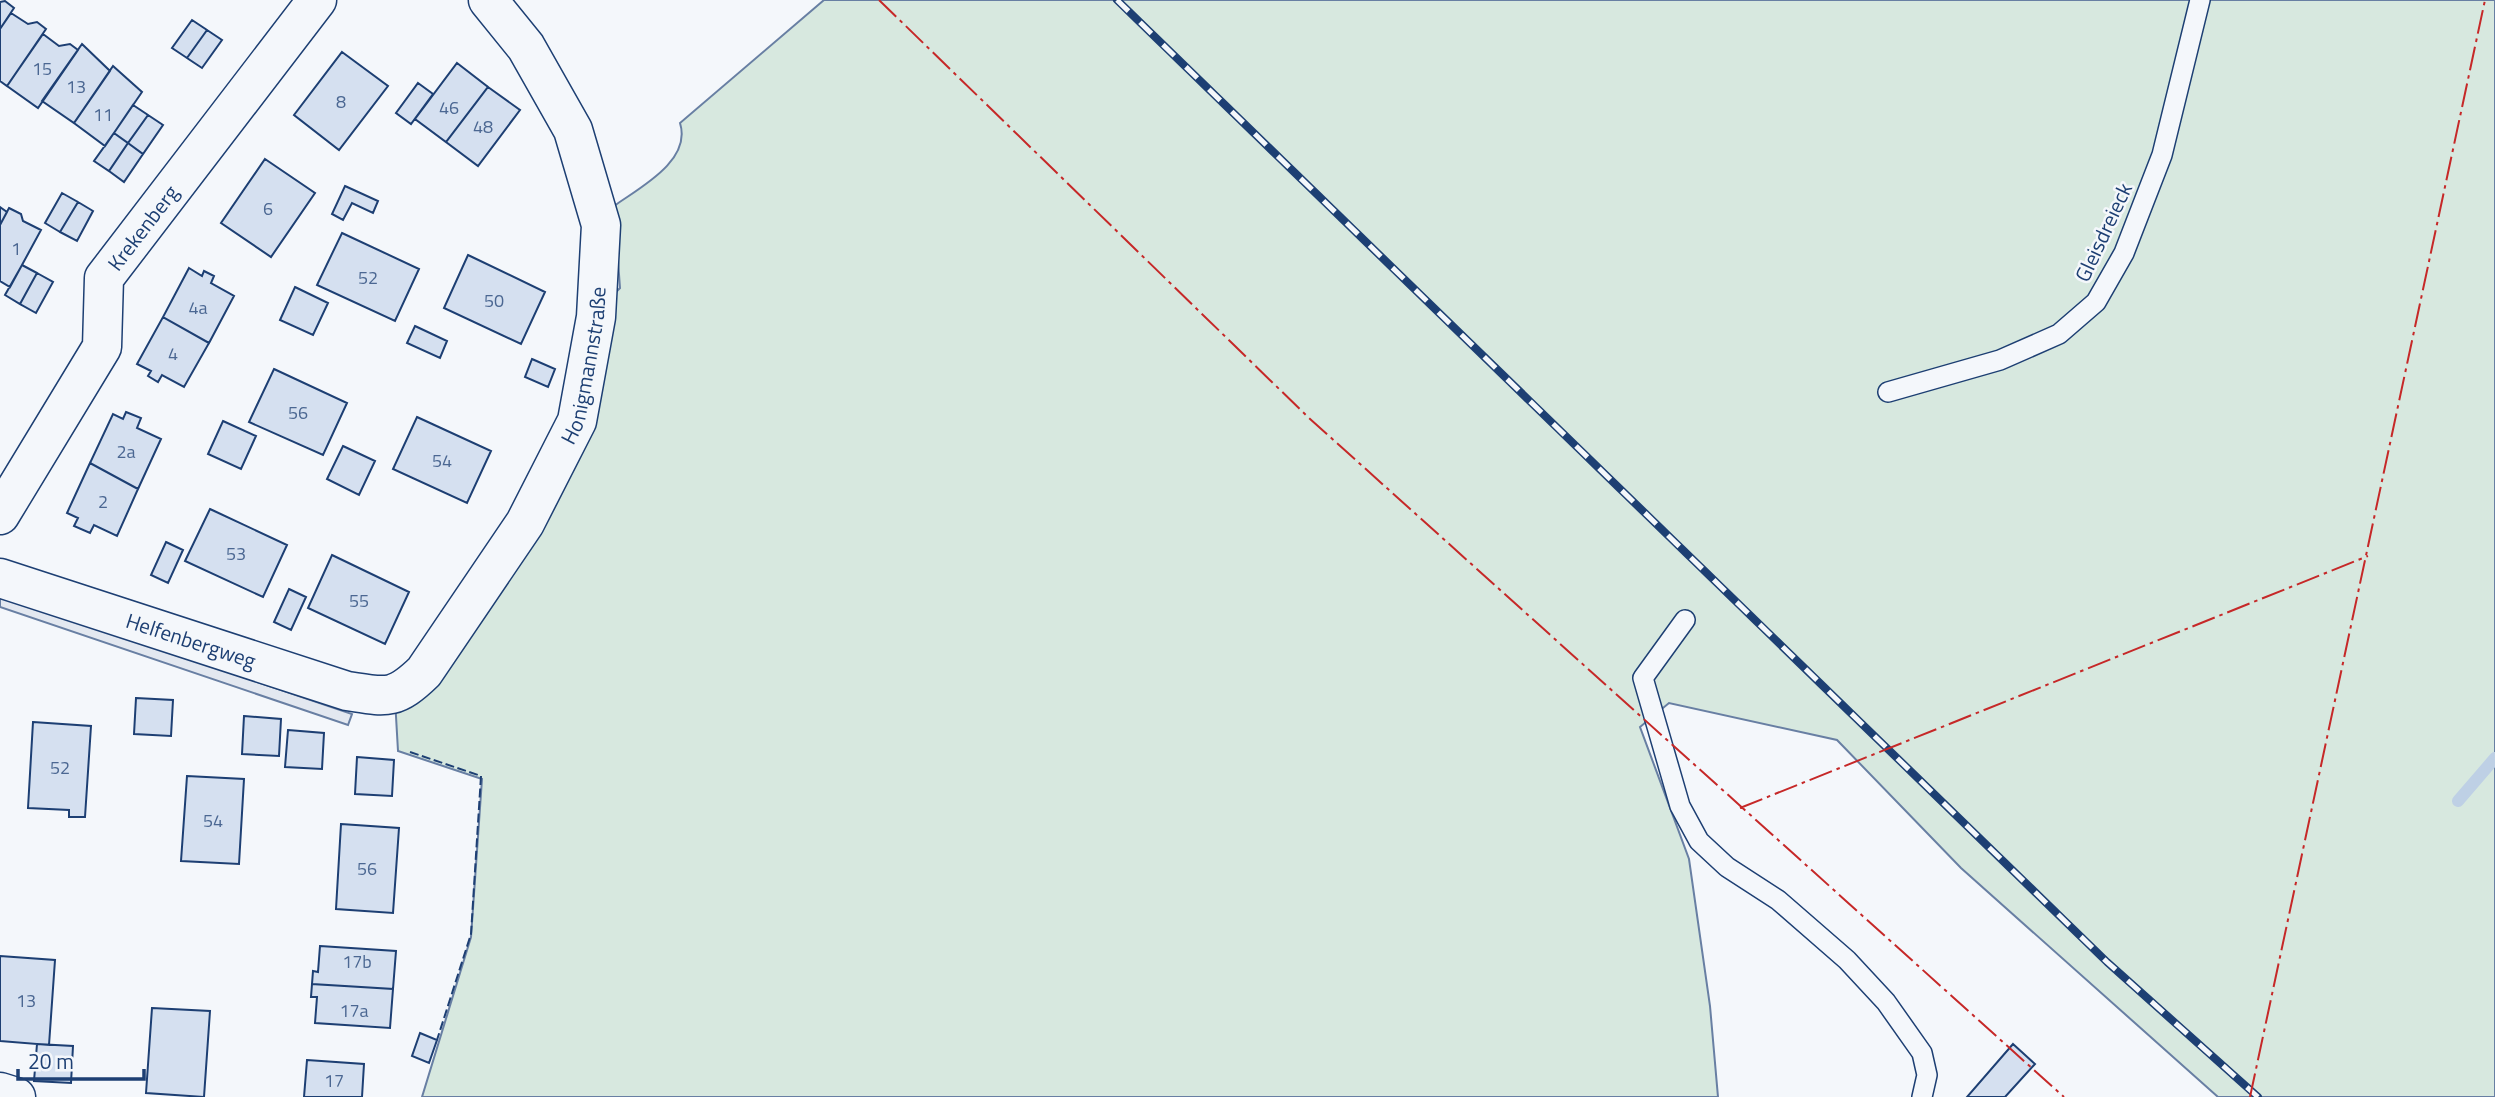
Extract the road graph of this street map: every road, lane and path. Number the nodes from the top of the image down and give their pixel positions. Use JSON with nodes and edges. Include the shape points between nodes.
{"nodes":[{"id":1,"x":317,"y":0,"type":"edge"},
{"id":2,"x":488,"y":0,"type":"edge"},
{"id":3,"x":2200,"y":0,"type":"edge"},
{"id":4,"x":1888,"y":392,"type":"dead end"},
{"id":5,"x":0,"y":515,"type":"edge"},
{"id":6,"x":0,"y":578,"type":"edge"},
{"id":7,"x":1685,"y":620,"type":"dead end"},
{"id":8,"x":386,"y":697,"type":"joint"},
{"id":9,"x":0,"y":1092,"type":"edge"},
{"id":10,"x":16,"y":1097,"type":"edge"},
{"id":11,"x":1922,"y":1097,"type":"edge"}],
"edges":[{"from":1,"to":5,"type":"street","name":"Krekenberg","via":[[104,278],[102,347]]},
{"from":2,"to":8,"type":"street","name":"Honigmannstraße","via":[[526,47],[573,130],[601,225],[596,317],[577,421],[525,523],[424,672],[407,688]]},
{"from":3,"to":4,"type":"lane","name":"Gleisdreieck","via":[[2162,155],[2124,253],[2096,302],[2059,334],[2000,360]]},
{"from":6,"to":8,"type":"street","name":"Helfenbergweg","via":[[347,691]]},
{"from":7,"to":11,"type":"lane","via":[[1643,678],[1680,806],[1699,841],[1727,867],[1778,900],[1847,960],[1886,1002],[1922,1053],[1927,1075]]},
{"from":9,"to":10,"type":"street"}]}
